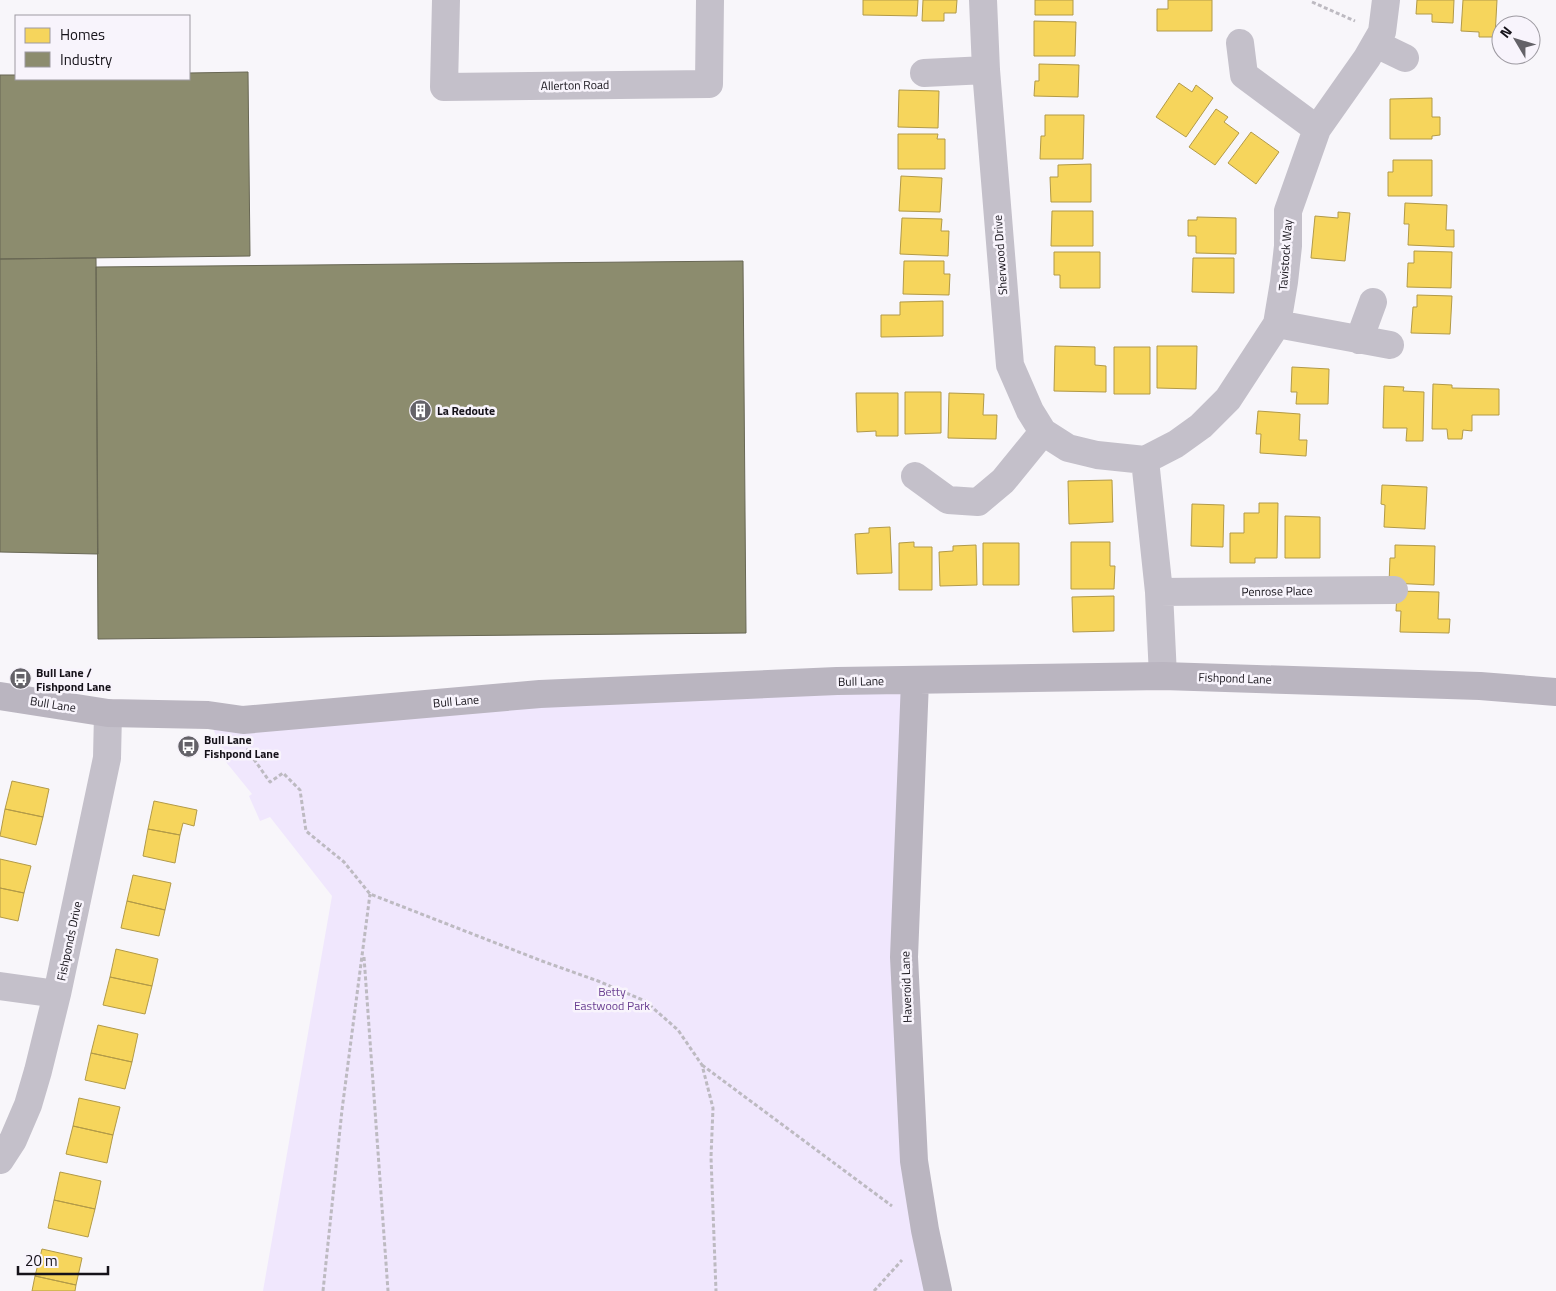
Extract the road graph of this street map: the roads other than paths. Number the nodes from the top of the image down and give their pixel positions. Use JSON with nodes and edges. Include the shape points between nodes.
{"nodes":[{"id":1,"x":446,"y":0,"type":"edge"},
{"id":2,"x":710,"y":0,"type":"edge"},
{"id":3,"x":983,"y":0,"type":"edge"},
{"id":4,"x":1386,"y":0,"type":"edge"},
{"id":5,"x":1379,"y":38,"type":"junction"},
{"id":6,"x":1240,"y":43,"type":"dead end"},
{"id":7,"x":1405,"y":58,"type":"dead end"},
{"id":8,"x":986,"y":70,"type":"junction"},
{"id":9,"x":924,"y":73,"type":"dead end"},
{"id":10,"x":1317,"y":130,"type":"junction"},
{"id":11,"x":1373,"y":302,"type":"dead end"},
{"id":12,"x":1277,"y":324,"type":"junction"},
{"id":13,"x":1359,"y":340,"type":"junction"},
{"id":14,"x":1390,"y":345,"type":"dead end"},
{"id":15,"x":1043,"y":432,"type":"junction"},
{"id":16,"x":1145,"y":460,"type":"junction"},
{"id":17,"x":915,"y":476,"type":"dead end"},
{"id":18,"x":1394,"y":590,"type":"dead end"},
{"id":19,"x":1159,"y":592,"type":"junction"},
{"id":20,"x":1164,"y":676,"type":"junction"},
{"id":21,"x":915,"y":681,"type":"junction"},
{"id":22,"x":1556,"y":692,"type":"edge"},
{"id":23,"x":0,"y":696,"type":"edge"},
{"id":24,"x":108,"y":713,"type":"junction"},
{"id":25,"x":0,"y":986,"type":"edge"},
{"id":26,"x":57,"y":994,"type":"junction"},
{"id":27,"x":0,"y":1160,"type":"edge"},
{"id":28,"x":938,"y":1291,"type":"edge"}],
"edges":[{"from":1,"to":2,"type":"street","name":"Allerton Road","via":[[444,87],[709,84]]},
{"from":3,"to":8,"type":"street","name":"Sherwood Drive"},
{"from":4,"to":5,"type":"street","name":"Tavistock Way"},
{"from":5,"to":7,"type":"street"},
{"from":5,"to":10,"type":"street","name":"Tavistock Way"},
{"from":6,"to":10,"type":"street","via":[[1244,76]]},
{"from":8,"to":9,"type":"street"},
{"from":8,"to":15,"type":"street","name":"Sherwood Drive","via":[[1010,365]]},
{"from":10,"to":12,"type":"street","name":"Tavistock Way","via":[[1288,212],[1287,255]]},
{"from":11,"to":13,"type":"street"},
{"from":12,"to":13,"type":"street"},
{"from":12,"to":16,"type":"street","name":"Tavistock Way","via":[[1228,399],[1201,426]]},
{"from":13,"to":14,"type":"street"},
{"from":15,"to":16,"type":"street","name":"Sherwood Drive","via":[[1068,448]]},
{"from":15,"to":17,"type":"street","via":[[1002,480],[978,502],[948,500]]},
{"from":16,"to":19,"type":"street"},
{"from":18,"to":19,"type":"street","name":"Penrose Place"},
{"from":19,"to":20,"type":"street"},
{"from":20,"to":21,"type":"street","name":"Fishpond Lane"},
{"from":20,"to":22,"type":"street","name":"Fishpond Lane","via":[[1480,686]]},
{"from":21,"to":24,"type":"street","name":"Bull Lane","via":[[837,681],[540,694],[244,720],[208,715]]},
{"from":21,"to":28,"type":"street","name":"Haveroid Lane","via":[[904,957],[914,1161]]},
{"from":23,"to":24,"type":"street","name":"Bull Lane"},
{"from":24,"to":26,"type":"street","name":"Fishponds Drive","via":[[108,758]]},
{"from":25,"to":26,"type":"street"},
{"from":26,"to":27,"type":"street","name":"Fishponds Drive","via":[[28,1105],[13,1140]]}]}
